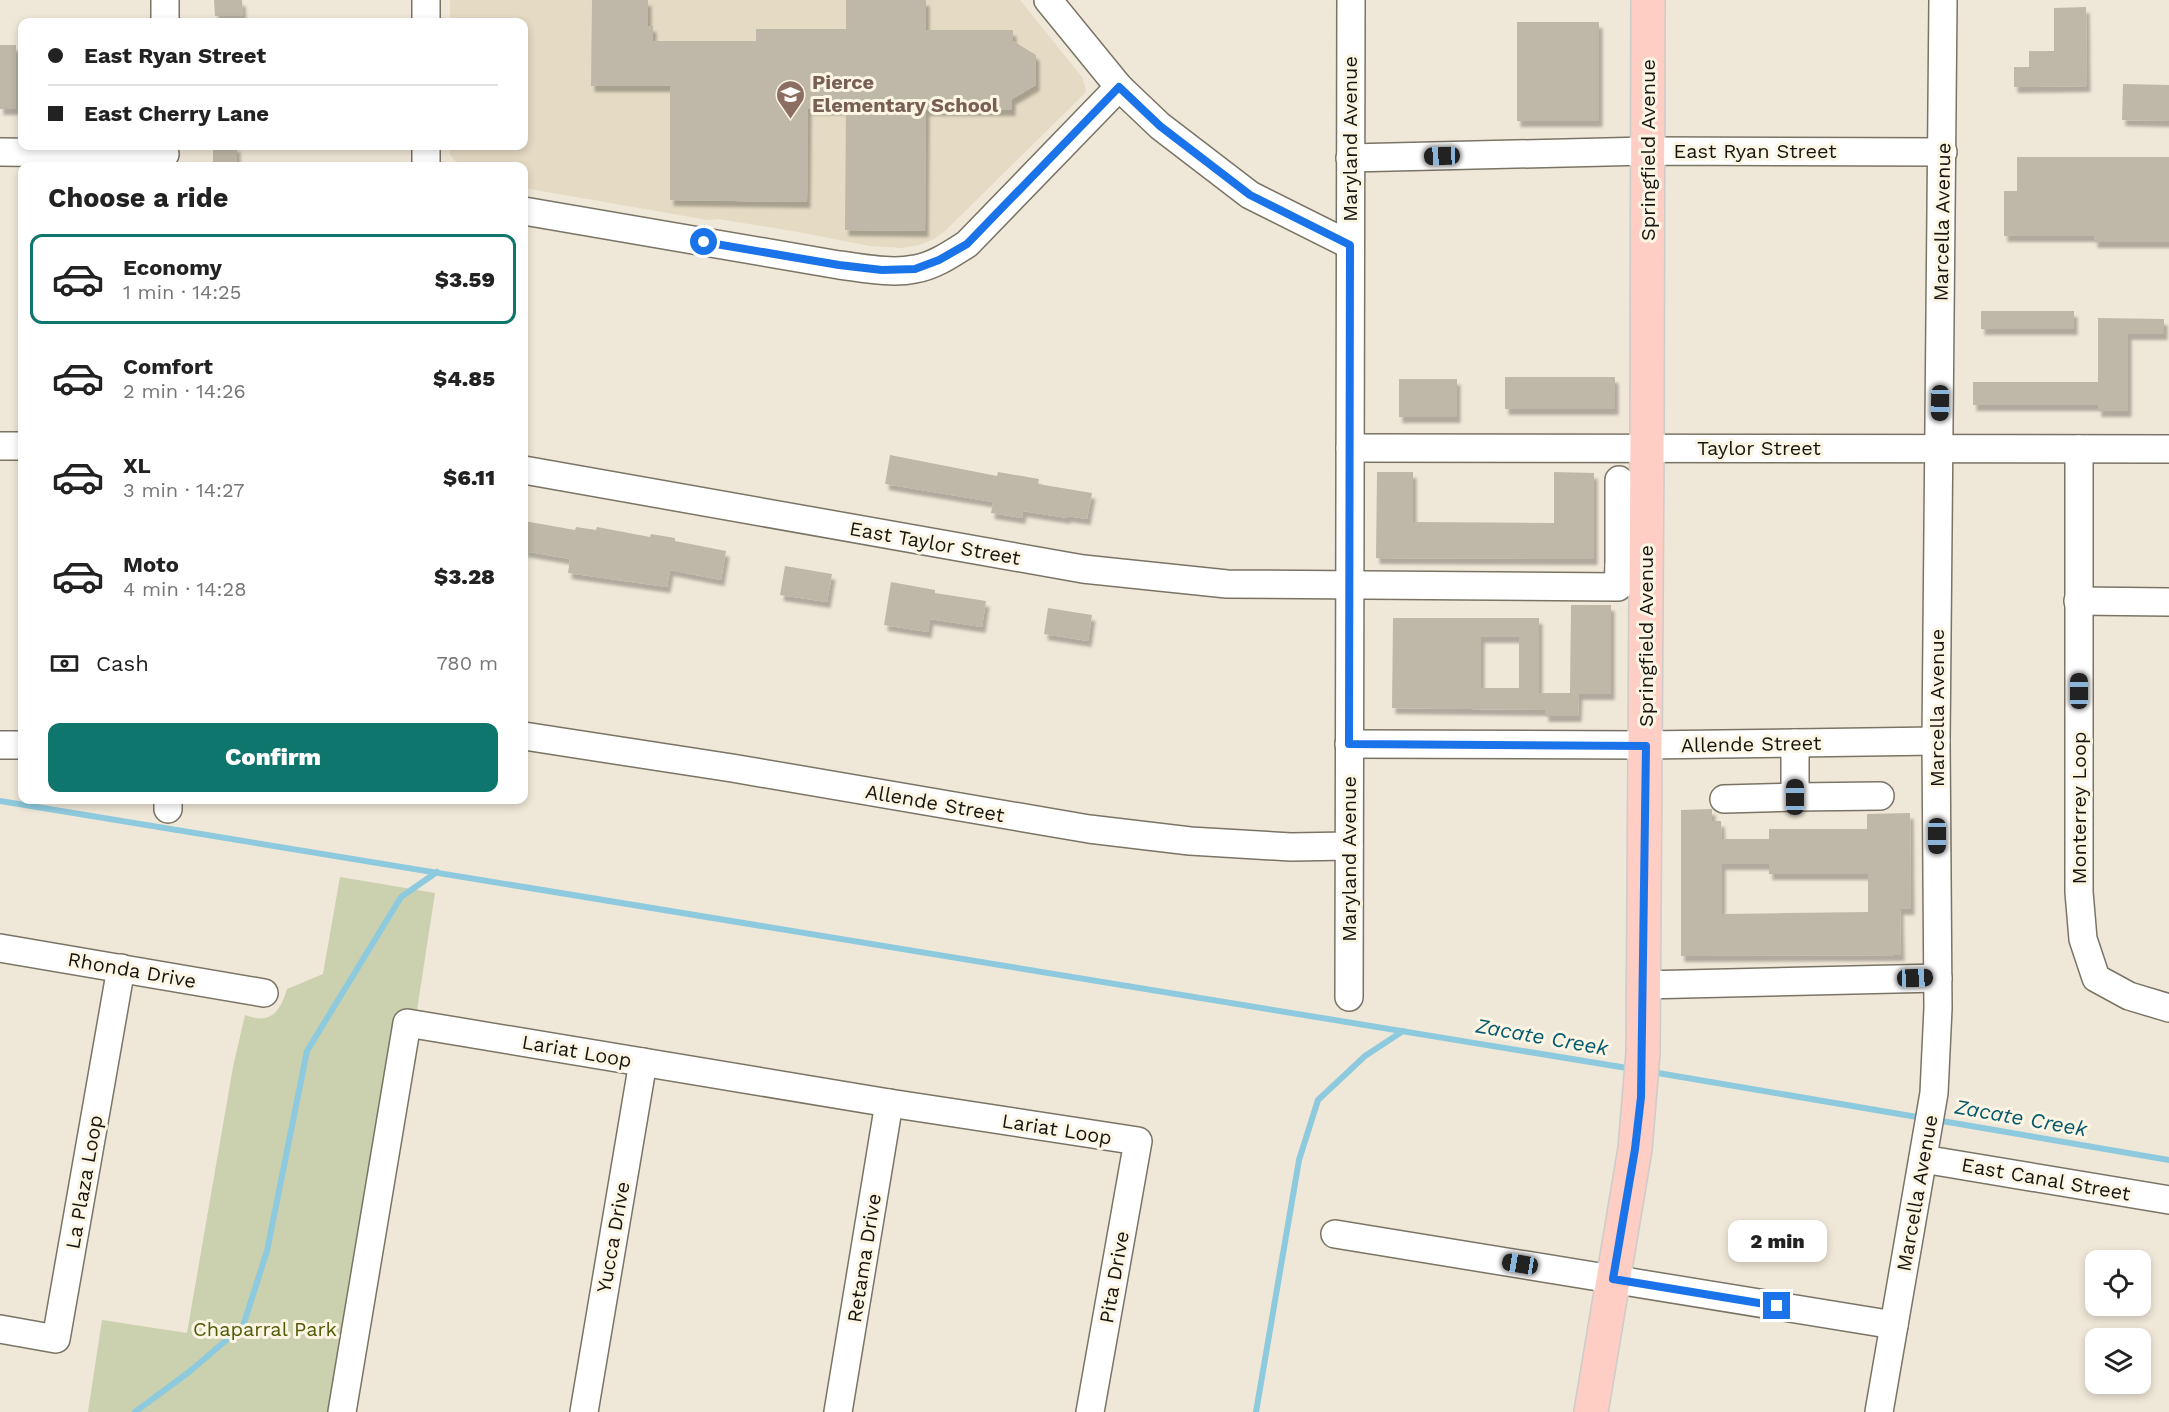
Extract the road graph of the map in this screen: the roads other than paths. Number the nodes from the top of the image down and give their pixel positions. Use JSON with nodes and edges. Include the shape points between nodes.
{"nodes":[{"id":1,"x":165,"y":0,"type":"edge"},
{"id":2,"x":426,"y":0,"type":"edge"},
{"id":3,"x":1048,"y":0,"type":"edge"},
{"id":4,"x":1351,"y":0,"type":"edge"},
{"id":5,"x":1648,"y":0,"type":"edge"},
{"id":6,"x":1943,"y":0,"type":"edge"},
{"id":7,"x":165,"y":18,"type":"edge"},
{"id":8,"x":426,"y":18,"type":"edge"},
{"id":9,"x":1119,"y":87,"type":"junction"},
{"id":10,"x":1647,"y":151,"type":"junction"},
{"id":11,"x":0,"y":152,"type":"edge"},
{"id":12,"x":1943,"y":152,"type":"junction"},
{"id":13,"x":165,"y":155,"type":"edge"},
{"id":14,"x":1350,"y":158,"type":"junction"},
{"id":15,"x":528,"y":212,"type":"edge"},
{"id":16,"x":1350,"y":245,"type":"junction"},
{"id":17,"x":0,"y":446,"type":"edge"},
{"id":18,"x":18,"y":446,"type":"edge"},
{"id":19,"x":1647,"y":447,"type":"junction"},
{"id":20,"x":1350,"y":448,"type":"junction"},
{"id":21,"x":1940,"y":448,"type":"junction"},
{"id":22,"x":2079,"y":449,"type":"junction"},
{"id":23,"x":2169,"y":449,"type":"edge"},
{"id":24,"x":528,"y":471,"type":"edge"},
{"id":25,"x":1619,"y":480,"type":"dead end"},
{"id":26,"x":1632,"y":566,"type":"junction"},
{"id":27,"x":1350,"y":586,"type":"junction"},
{"id":28,"x":2078,"y":601,"type":"junction"},
{"id":29,"x":2169,"y":603,"type":"edge"},
{"id":30,"x":528,"y":737,"type":"edge"},
{"id":31,"x":1936,"y":741,"type":"junction"},
{"id":32,"x":1794,"y":743,"type":"junction"},
{"id":33,"x":1349,"y":744,"type":"junction"},
{"id":34,"x":0,"y":745,"type":"edge"},
{"id":35,"x":18,"y":746,"type":"edge"},
{"id":36,"x":1646,"y":746,"type":"junction"},
{"id":37,"x":1880,"y":796,"type":"dead end"},
{"id":38,"x":1795,"y":797,"type":"junction"},
{"id":39,"x":1724,"y":799,"type":"dead end"},
{"id":40,"x":1349,"y":846,"type":"junction"},
{"id":41,"x":0,"y":948,"type":"edge"},
{"id":42,"x":121,"y":968,"type":"junction"},
{"id":43,"x":1938,"y":978,"type":"junction"},
{"id":44,"x":1643,"y":985,"type":"junction"},
{"id":45,"x":264,"y":993,"type":"dead end"},
{"id":46,"x":1349,"y":997,"type":"dead end"},
{"id":47,"x":2169,"y":1008,"type":"edge"},
{"id":48,"x":643,"y":1062,"type":"junction"},
{"id":49,"x":889,"y":1103,"type":"junction"},
{"id":50,"x":1137,"y":1141,"type":"joint"},
{"id":51,"x":1924,"y":1151,"type":"junction"},
{"id":52,"x":2169,"y":1200,"type":"edge"},
{"id":53,"x":1335,"y":1234,"type":"dead end"},
{"id":54,"x":1613,"y":1279,"type":"junction"},
{"id":55,"x":1894,"y":1325,"type":"junction"},
{"id":56,"x":0,"y":1329,"type":"edge"},
{"id":57,"x":342,"y":1412,"type":"edge"},
{"id":58,"x":584,"y":1412,"type":"edge"},
{"id":59,"x":838,"y":1412,"type":"edge"},
{"id":60,"x":1090,"y":1412,"type":"edge"},
{"id":61,"x":1591,"y":1412,"type":"edge"},
{"id":62,"x":1879,"y":1412,"type":"edge"}],
"edges":[{"from":1,"to":7,"type":"street"},
{"from":2,"to":8,"type":"street"},
{"from":3,"to":9,"type":"street"},
{"from":4,"to":14,"type":"street","name":"Maryland Avenue"},
{"from":5,"to":10,"type":"main road","name":"Springfield Avenue"},
{"from":6,"to":12,"type":"street","name":"Marcella Avenue"},
{"from":9,"to":15,"type":"street","via":[[967,244],[915,269],[839,265]]},
{"from":9,"to":16,"type":"street","via":[[1160,126],[1250,195]]},
{"from":10,"to":12,"type":"street","name":"East Ryan Street"},
{"from":10,"to":14,"type":"street","name":"East Ryan Street"},
{"from":10,"to":19,"type":"main road","name":"Springfield Avenue"},
{"from":11,"to":13,"type":"street"},
{"from":12,"to":21,"type":"street","name":"Marcella Avenue"},
{"from":14,"to":16,"type":"street","name":"Maryland Avenue"},
{"from":16,"to":20,"type":"street","name":"Maryland Avenue"},
{"from":17,"to":18,"type":"street"},
{"from":19,"to":20,"type":"street","name":"Taylor Street"},
{"from":19,"to":21,"type":"street","name":"Taylor Street"},
{"from":19,"to":26,"type":"main road","name":"Springfield Avenue"},
{"from":20,"to":27,"type":"street","name":"Maryland Avenue"},
{"from":21,"to":22,"type":"street","name":"Taylor Street"},
{"from":21,"to":31,"type":"street","name":"Marcella Avenue"},
{"from":22,"to":23,"type":"street","name":"Taylor Street"},
{"from":22,"to":28,"type":"street","name":"Monterrey Loop"},
{"from":24,"to":27,"type":"street","name":"East Taylor Street","via":[[1083,569],[1227,584]]},
{"from":25,"to":26,"type":"street"},
{"from":26,"to":27,"type":"street","name":"East Taylor Street","via":[[1618,587]]},
{"from":26,"to":36,"type":"main road","name":"Springfield Avenue"},
{"from":27,"to":33,"type":"street","name":"Maryland Avenue"},
{"from":28,"to":29,"type":"street"},
{"from":28,"to":47,"type":"street","name":"Monterrey Loop","via":[[2079,892],[2083,939],[2096,978],[2129,996]]},
{"from":30,"to":40,"type":"street","name":"Allende Street","via":[[1089,829],[1190,841]]},
{"from":31,"to":32,"type":"street","name":"Allende Street"},
{"from":31,"to":43,"type":"street","name":"Marcella Avenue"},
{"from":32,"to":36,"type":"street","name":"Allende Street"},
{"from":32,"to":38,"type":"street"},
{"from":33,"to":36,"type":"street","name":"Allende Street"},
{"from":33,"to":40,"type":"street","name":"Maryland Avenue"},
{"from":34,"to":35,"type":"street"},
{"from":36,"to":44,"type":"main road","name":"Springfield Avenue"},
{"from":37,"to":38,"type":"street"},
{"from":38,"to":39,"type":"street"},
{"from":40,"to":46,"type":"street","name":"Maryland Avenue"},
{"from":41,"to":42,"type":"street","name":"Rhonda Drive"},
{"from":42,"to":45,"type":"street","name":"Rhonda Drive"},
{"from":42,"to":56,"type":"street","name":"La Plaza Loop","via":[[56,1339]]},
{"from":43,"to":44,"type":"street"},
{"from":43,"to":51,"type":"street","name":"Marcella Avenue","via":[[1934,1094]]},
{"from":44,"to":54,"type":"main road","name":"Springfield Avenue","via":[[1641,1097]]},
{"from":48,"to":49,"type":"street","name":"Lariat Loop"},
{"from":48,"to":57,"type":"street","name":"Lariat Loop","via":[[407,1023]]},
{"from":48,"to":58,"type":"street","name":"Yucca Drive"},
{"from":49,"to":50,"type":"street","name":"Lariat Loop"},
{"from":49,"to":59,"type":"street","name":"Retama Drive"},
{"from":50,"to":60,"type":"street","name":"Pita Drive"},
{"from":51,"to":52,"type":"street","name":"East Canal Street"},
{"from":51,"to":55,"type":"street","name":"Marcella Avenue"},
{"from":53,"to":54,"type":"street"},
{"from":54,"to":55,"type":"street"},
{"from":54,"to":61,"type":"main road","name":"Springfield Avenue"},
{"from":55,"to":62,"type":"street","name":"Marcella Avenue"}]}
